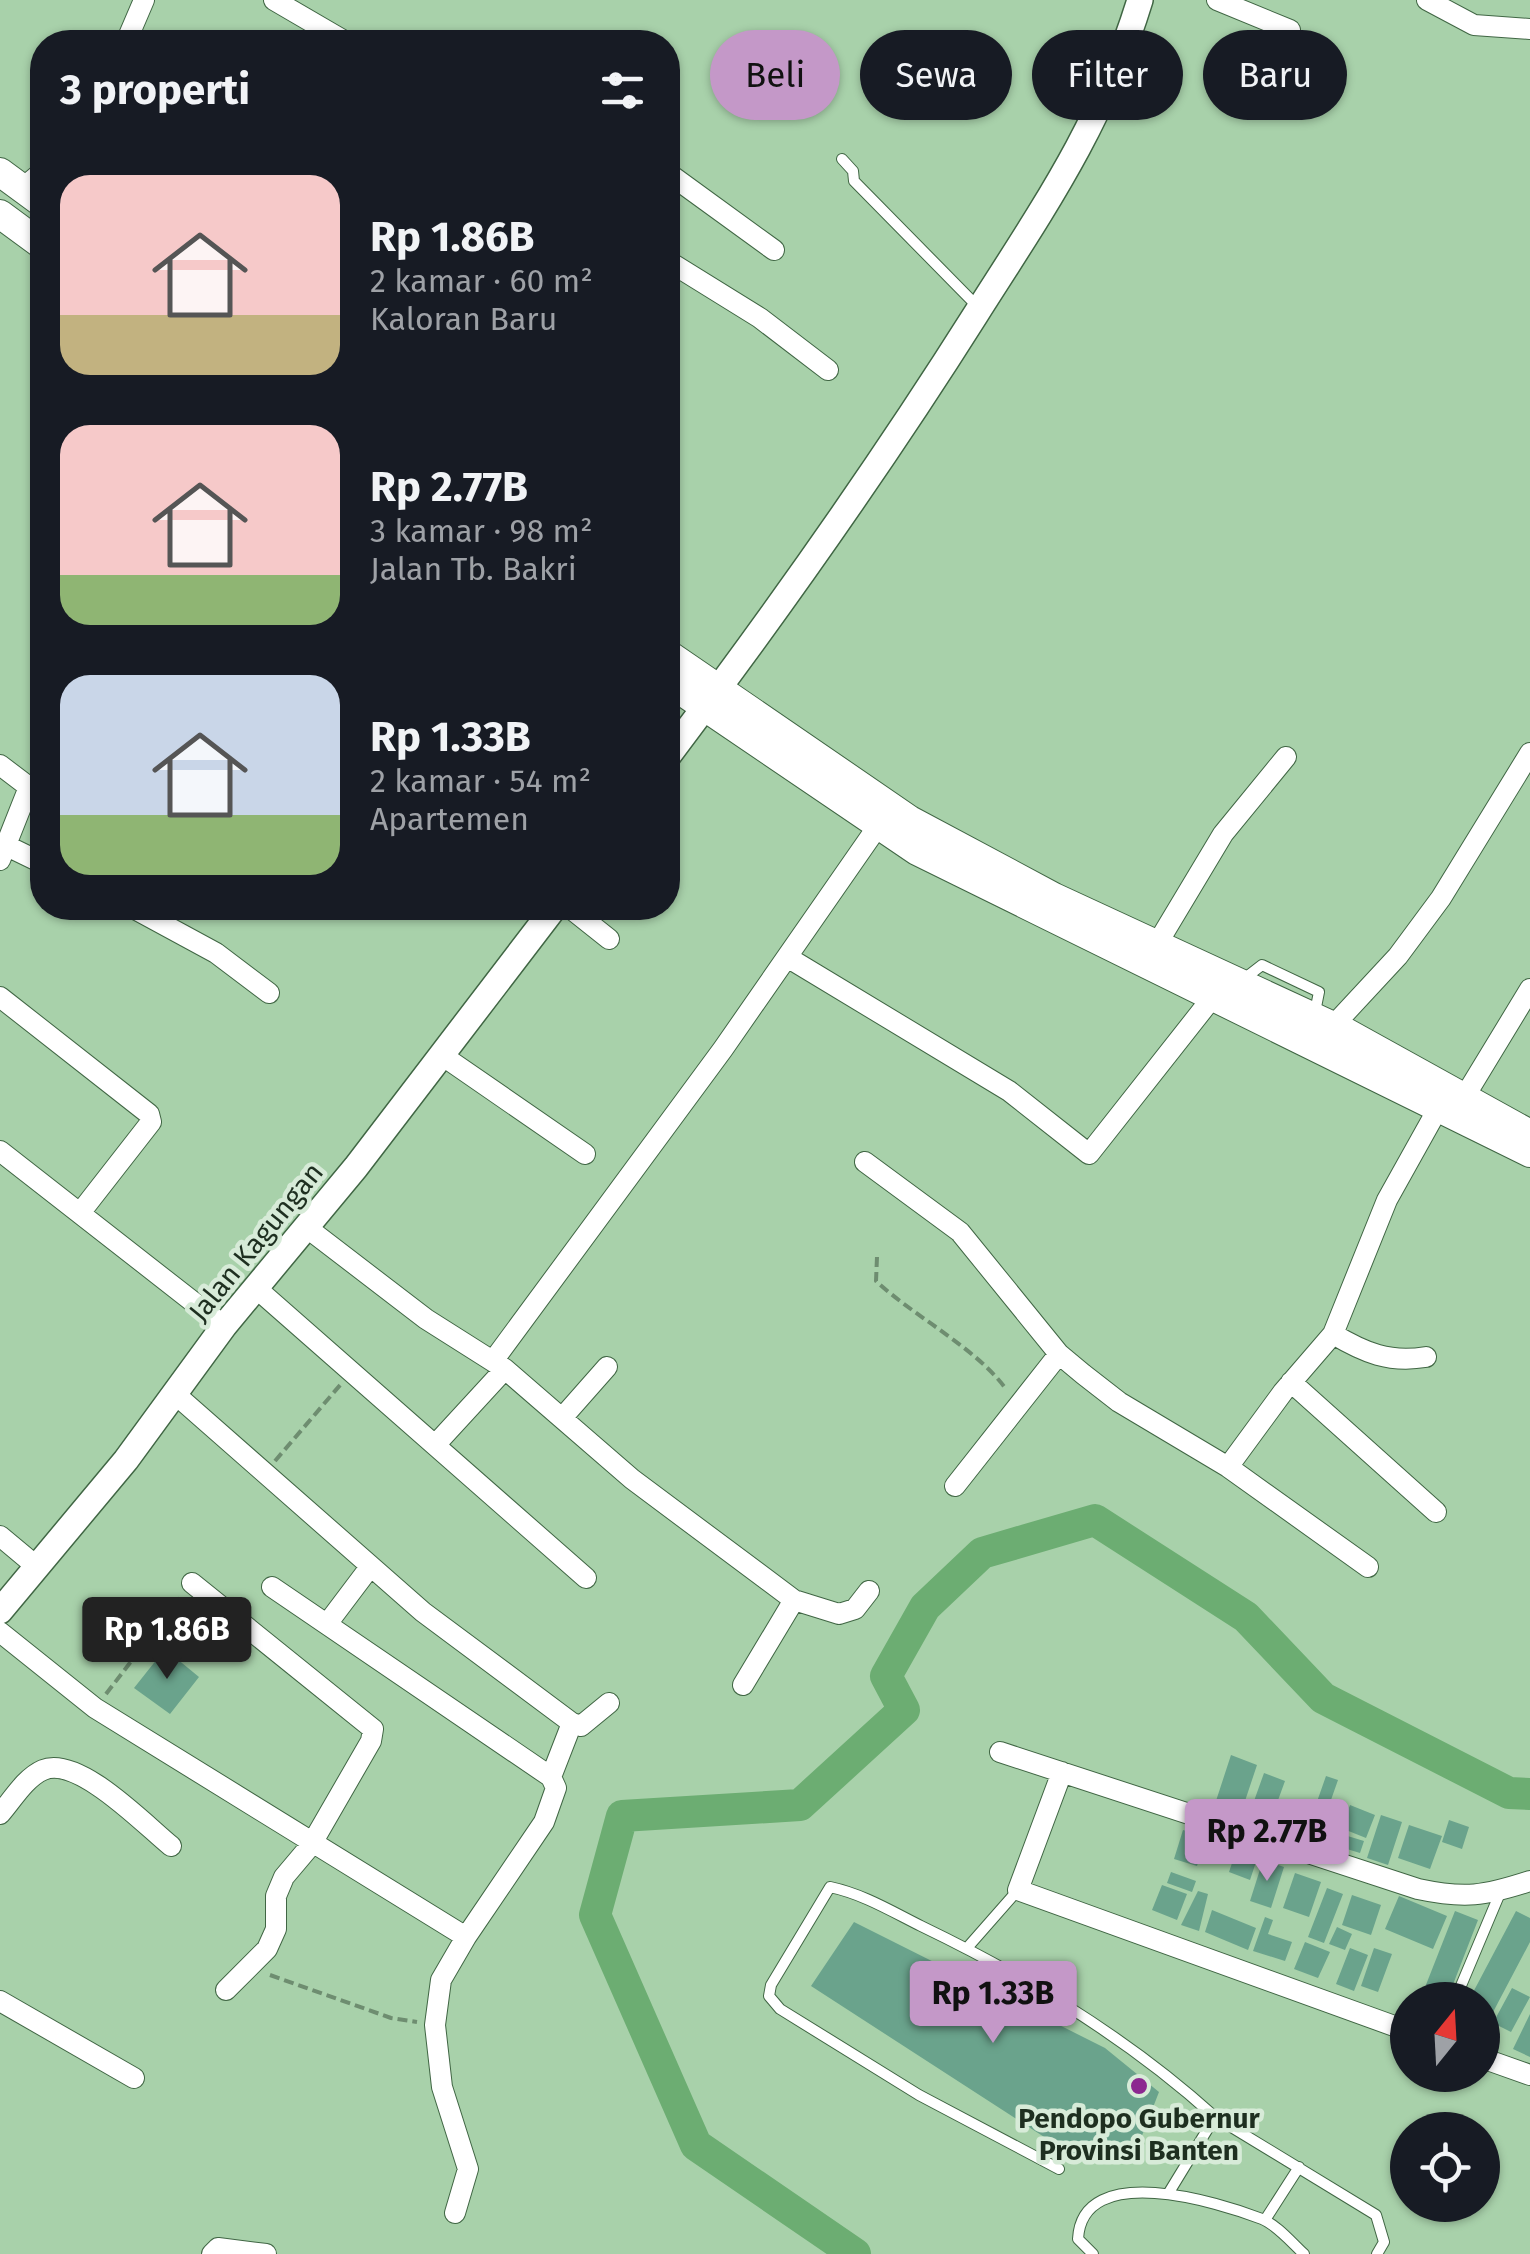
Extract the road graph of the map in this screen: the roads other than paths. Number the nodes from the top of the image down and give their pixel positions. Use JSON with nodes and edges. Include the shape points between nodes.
{"nodes":[{"id":1,"x":144,"y":0,"type":"edge"},
{"id":2,"x":274,"y":0,"type":"edge"},
{"id":3,"x":1217,"y":0,"type":"edge"},
{"id":4,"x":1427,"y":0,"type":"edge"},
{"id":5,"x":1131,"y":3,"type":"edge"},
{"id":6,"x":1530,"y":29,"type":"edge"},
{"id":7,"x":131,"y":30,"type":"edge"},
{"id":8,"x":325,"y":30,"type":"edge"},
{"id":9,"x":1290,"y":30,"type":"dead end"},
{"id":10,"x":842,"y":159,"type":"dead end"},
{"id":11,"x":680,"y":182,"type":"edge"},
{"id":12,"x":0,"y":214,"type":"edge"},
{"id":13,"x":30,"y":236,"type":"edge"},
{"id":14,"x":774,"y":250,"type":"dead end"},
{"id":15,"x":680,"y":268,"type":"edge"},
{"id":16,"x":980,"y":308,"type":"junction"},
{"id":17,"x":828,"y":370,"type":"dead end"},
{"id":18,"x":680,"y":667,"type":"edge"},
{"id":19,"x":680,"y":687,"type":"edge"},
{"id":20,"x":711,"y":699,"type":"junction"},
{"id":21,"x":680,"y":740,"type":"edge"},
{"id":22,"x":1530,"y":753,"type":"edge"},
{"id":23,"x":1286,"y":756,"type":"dead end"},
{"id":24,"x":0,"y":766,"type":"edge"},
{"id":25,"x":30,"y":781,"type":"edge"},
{"id":26,"x":30,"y":797,"type":"edge"},
{"id":27,"x":878,"y":826,"type":"junction"},
{"id":28,"x":4,"y":853,"type":"edge"},
{"id":29,"x":30,"y":860,"type":"edge"},
{"id":30,"x":155,"y":920,"type":"edge"},
{"id":31,"x":545,"y":920,"type":"edge"},
{"id":32,"x":585,"y":920,"type":"edge"},
{"id":33,"x":609,"y":940,"type":"dead end"},
{"id":34,"x":1151,"y":954,"type":"junction"},
{"id":35,"x":787,"y":956,"type":"junction"},
{"id":36,"x":1530,"y":989,"type":"edge"},
{"id":37,"x":269,"y":994,"type":"dead end"},
{"id":38,"x":0,"y":997,"type":"edge"},
{"id":39,"x":1212,"y":998,"type":"junction"},
{"id":40,"x":1323,"y":1022,"type":"junction"},
{"id":41,"x":443,"y":1056,"type":"junction"},
{"id":42,"x":1452,"y":1101,"type":"junction"},
{"id":43,"x":1530,"y":1134,"type":"edge"},
{"id":44,"x":0,"y":1152,"type":"edge"},
{"id":45,"x":1530,"y":1153,"type":"edge"},
{"id":46,"x":585,"y":1154,"type":"dead end"},
{"id":47,"x":866,"y":1162,"type":"dead end"},
{"id":48,"x":80,"y":1213,"type":"junction"},
{"id":49,"x":306,"y":1227,"type":"junction"},
{"id":50,"x":256,"y":1288,"type":"junction"},
{"id":51,"x":224,"y":1326,"type":"junction"},
{"id":52,"x":1333,"y":1334,"type":"junction"},
{"id":53,"x":1059,"y":1354,"type":"junction"},
{"id":54,"x":1426,"y":1357,"type":"dead end"},
{"id":55,"x":499,"y":1365,"type":"junction"},
{"id":56,"x":607,"y":1367,"type":"dead end"},
{"id":57,"x":1291,"y":1382,"type":"junction"},
{"id":58,"x":174,"y":1394,"type":"junction"},
{"id":59,"x":562,"y":1418,"type":"junction"},
{"id":60,"x":436,"y":1444,"type":"junction"},
{"id":61,"x":1228,"y":1466,"type":"junction"},
{"id":62,"x":955,"y":1486,"type":"dead end"},
{"id":63,"x":1436,"y":1512,"type":"dead end"},
{"id":64,"x":0,"y":1536,"type":"edge"},
{"id":65,"x":36,"y":1566,"type":"junction"},
{"id":66,"x":370,"y":1567,"type":"junction"},
{"id":67,"x":1368,"y":1567,"type":"dead end"},
{"id":68,"x":586,"y":1578,"type":"dead end"},
{"id":69,"x":192,"y":1582,"type":"road end"},
{"id":70,"x":272,"y":1588,"type":"dead end"},
{"id":71,"x":869,"y":1590,"type":"dead end"},
{"id":72,"x":794,"y":1600,"type":"junction"},
{"id":73,"x":0,"y":1611,"type":"edge"},
{"id":74,"x":327,"y":1624,"type":"junction"},
{"id":75,"x":0,"y":1632,"type":"edge"},
{"id":76,"x":743,"y":1685,"type":"dead end"},
{"id":77,"x":609,"y":1704,"type":"dead end"},
{"id":78,"x":572,"y":1723,"type":"junction"},
{"id":79,"x":1000,"y":1752,"type":"dead end"},
{"id":80,"x":1062,"y":1772,"type":"junction"},
{"id":81,"x":550,"y":1777,"type":"junction"},
{"id":82,"x":0,"y":1814,"type":"edge"},
{"id":83,"x":311,"y":1845,"type":"junction"},
{"id":84,"x":171,"y":1846,"type":"dead end"},
{"id":85,"x":1530,"y":1882,"type":"edge"},
{"id":86,"x":1018,"y":1890,"type":"junction"},
{"id":87,"x":1500,"y":1892,"type":"junction"},
{"id":88,"x":466,"y":1937,"type":"junction"},
{"id":89,"x":967,"y":1948,"type":"junction"},
{"id":90,"x":1462,"y":1982,"type":"edge"},
{"id":91,"x":226,"y":1990,"type":"dead end"},
{"id":92,"x":0,"y":2000,"type":"edge"},
{"id":93,"x":1390,"y":2024,"type":"edge"},
{"id":94,"x":1500,"y":2064,"type":"edge"},
{"id":95,"x":1530,"y":2075,"type":"edge"},
{"id":96,"x":134,"y":2078,"type":"dead end"},
{"id":97,"x":1215,"y":2116,"type":"junction"},
{"id":98,"x":1299,"y":2167,"type":"junction"},
{"id":99,"x":1059,"y":2169,"type":"dead end"},
{"id":100,"x":1168,"y":2194,"type":"junction"},
{"id":101,"x":455,"y":2212,"type":"dead end"},
{"id":102,"x":1265,"y":2220,"type":"junction"},
{"id":103,"x":212,"y":2254,"type":"edge"},
{"id":104,"x":266,"y":2254,"type":"edge"},
{"id":105,"x":1092,"y":2254,"type":"edge"},
{"id":106,"x":1304,"y":2254,"type":"edge"},
{"id":107,"x":1377,"y":2254,"type":"edge"}],
"edges":[{"from":1,"to":7,"type":"street"},
{"from":2,"to":8,"type":"street"},
{"from":3,"to":9,"type":"street"},
{"from":4,"to":6,"type":"street","via":[[1474,24]]},
{"from":5,"to":16,"type":"street","via":[[1114,82],[1082,147]]},
{"from":10,"to":16,"type":"lane","via":[[854,181]]},
{"from":11,"to":14,"type":"street"},
{"from":12,"to":13,"type":"main road"},
{"from":15,"to":17,"type":"street"},
{"from":16,"to":20,"type":"street","via":[[810,564]]},
{"from":18,"to":20,"type":"main road"},
{"from":19,"to":20,"type":"main road"},
{"from":20,"to":21,"type":"street"},
{"from":20,"to":27,"type":"main road"},
{"from":20,"to":34,"type":"main road"},
{"from":22,"to":40,"type":"street","via":[[1398,956]]},
{"from":23,"to":34,"type":"street","via":[[1222,834]]},
{"from":24,"to":25,"type":"street"},
{"from":26,"to":28,"type":"street"},
{"from":27,"to":34,"type":"main road","via":[[1034,912]]},
{"from":27,"to":35,"type":"street"},
{"from":28,"to":29,"type":"street"},
{"from":30,"to":37,"type":"street","via":[[216,953]]},
{"from":31,"to":41,"type":"street","name":"Jalan Kagungan"},
{"from":32,"to":33,"type":"street"},
{"from":34,"to":39,"type":"main road"},
{"from":34,"to":40,"type":"main road","via":[[1239,982]]},
{"from":35,"to":39,"type":"street","via":[[1009,1091],[1089,1154]]},
{"from":35,"to":55,"type":"street"},
{"from":36,"to":42,"type":"street"},
{"from":38,"to":48,"type":"street","via":[[151,1122]]},
{"from":39,"to":42,"type":"main road"},
{"from":40,"to":42,"type":"main road"},
{"from":41,"to":46,"type":"street"},
{"from":41,"to":49,"type":"street","name":"Jalan Kagungan"},
{"from":42,"to":43,"type":"main road"},
{"from":42,"to":45,"type":"main road"},
{"from":42,"to":52,"type":"street","via":[[1388,1200]]},
{"from":44,"to":48,"type":"street"},
{"from":47,"to":53,"type":"street","via":[[960,1232]]},
{"from":48,"to":51,"type":"street"},
{"from":49,"to":50,"type":"street","name":"Jalan Kagungan"},
{"from":49,"to":55,"type":"street","via":[[426,1319]]},
{"from":50,"to":51,"type":"street","name":"Jalan Kagungan"},
{"from":50,"to":60,"type":"street"},
{"from":51,"to":58,"type":"street","name":"Jalan Kagungan"},
{"from":52,"to":54,"type":"street","via":[[1389,1360]]},
{"from":52,"to":57,"type":"street"},
{"from":53,"to":61,"type":"street","via":[[1119,1402]]},
{"from":53,"to":62,"type":"street"},
{"from":55,"to":59,"type":"street"},
{"from":55,"to":60,"type":"street"},
{"from":56,"to":59,"type":"street"},
{"from":57,"to":61,"type":"street"},
{"from":57,"to":63,"type":"street"},
{"from":58,"to":65,"type":"street","name":"Jalan Kagungan"},
{"from":58,"to":66,"type":"street"},
{"from":59,"to":72,"type":"street"},
{"from":60,"to":68,"type":"street"},
{"from":61,"to":67,"type":"street"},
{"from":64,"to":65,"type":"street"},
{"from":65,"to":73,"type":"street","name":"Jalan Kagungan"},
{"from":66,"to":74,"type":"street"},
{"from":66,"to":78,"type":"street"},
{"from":69,"to":83,"type":"street","via":[[373,1729]]},
{"from":70,"to":74,"type":"street"},
{"from":71,"to":72,"type":"street","via":[[854,1610],[839,1614]]},
{"from":72,"to":76,"type":"street"},
{"from":74,"to":81,"type":"street"},
{"from":75,"to":83,"type":"street","via":[[95,1708]]},
{"from":77,"to":78,"type":"street","via":[[581,1726]]},
{"from":78,"to":81,"type":"street"},
{"from":79,"to":80,"type":"street"},
{"from":80,"to":86,"type":"street"},
{"from":80,"to":87,"type":"street","via":[[1418,1889],[1456,1897]]},
{"from":81,"to":88,"type":"street","via":[[556,1788],[544,1822]]},
{"from":82,"to":84,"type":"street","via":[[30,1778],[45,1769],[72,1769]]},
{"from":83,"to":88,"type":"street"},
{"from":83,"to":91,"type":"street","via":[[284,1876],[267,1949]]},
{"from":85,"to":87,"type":"street"},
{"from":86,"to":89,"type":"lane"},
{"from":86,"to":93,"type":"street"},
{"from":87,"to":90,"type":"lane"},
{"from":88,"to":101,"type":"street","via":[[441,1980],[435,2025],[442,2087],[468,2169]]},
{"from":89,"to":97,"type":"lane","via":[[1134,2051]]},
{"from":89,"to":99,"type":"lane","via":[[830,1887],[796,1937],[769,1996],[919,2094]]},
{"from":92,"to":96,"type":"street"},
{"from":94,"to":95,"type":"street"},
{"from":97,"to":98,"type":"lane"},
{"from":97,"to":100,"type":"lane"},
{"from":98,"to":102,"type":"lane"},
{"from":98,"to":107,"type":"lane","via":[[1376,2216],[1384,2230]]},
{"from":100,"to":102,"type":"lane"},
{"from":100,"to":105,"type":"lane","via":[[1102,2198],[1087,2210],[1078,2239]]},
{"from":102,"to":106,"type":"lane"},
{"from":103,"to":104,"type":"street","via":[[218,2248]]}]}
